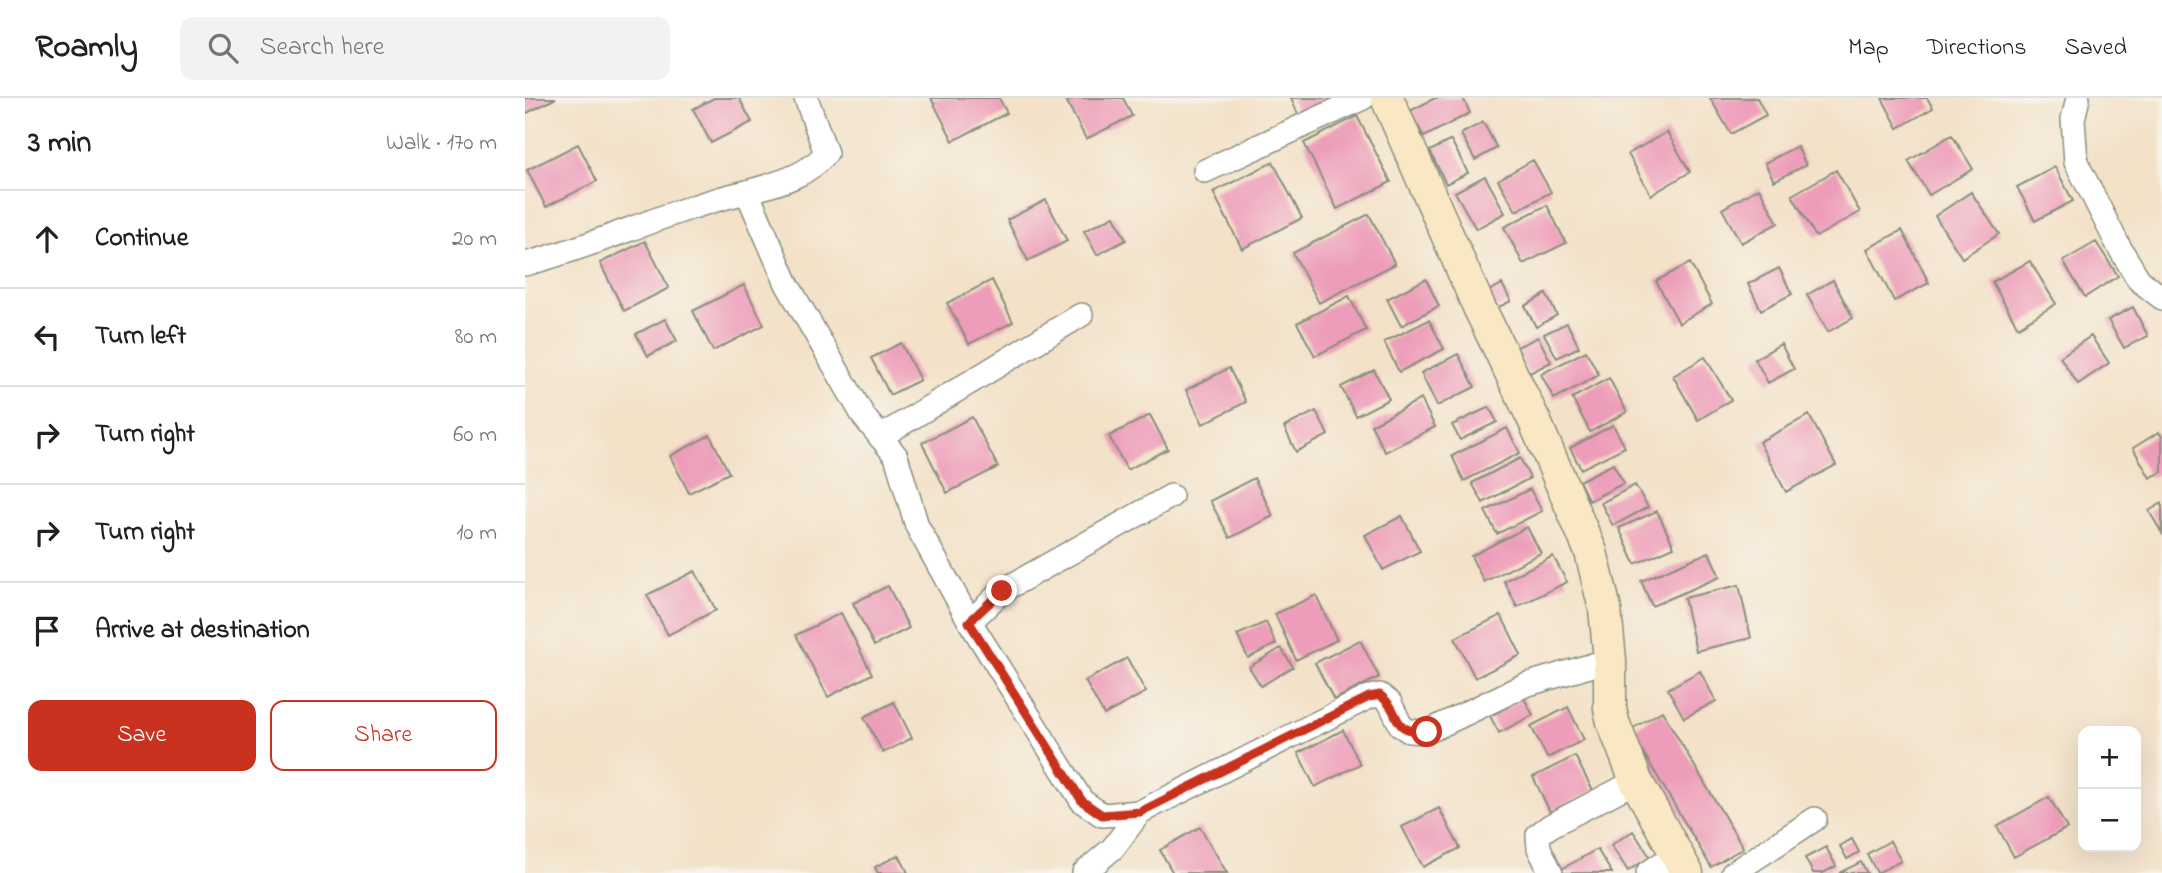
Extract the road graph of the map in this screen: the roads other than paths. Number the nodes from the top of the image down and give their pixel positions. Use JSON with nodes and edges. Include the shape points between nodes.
{"nodes":[{"id":1,"x":806,"y":98,"type":"edge"},
{"id":2,"x":1363,"y":98,"type":"edge"},
{"id":3,"x":1387,"y":98,"type":"edge"},
{"id":4,"x":2078,"y":98,"type":"edge"},
{"id":5,"x":1205,"y":170,"type":"dead end"},
{"id":6,"x":747,"y":192,"type":"junction"},
{"id":7,"x":525,"y":264,"type":"edge"},
{"id":8,"x":2162,"y":298,"type":"edge"},
{"id":9,"x":1081,"y":315,"type":"dead end"},
{"id":10,"x":880,"y":437,"type":"junction"},
{"id":11,"x":1171,"y":496,"type":"dead end"},
{"id":12,"x":969,"y":622,"type":"junction"},
{"id":13,"x":1610,"y":660,"type":"junction"},
{"id":14,"x":1636,"y":781,"type":"junction"},
{"id":15,"x":1140,"y":812,"type":"junction"},
{"id":16,"x":1815,"y":819,"type":"dead end"},
{"id":17,"x":1682,"y":863,"type":"edge"},
{"id":18,"x":1084,"y":873,"type":"edge"},
{"id":19,"x":1551,"y":873,"type":"edge"},
{"id":20,"x":1648,"y":873,"type":"edge"},
{"id":21,"x":1733,"y":873,"type":"edge"}],
"edges":[{"from":1,"to":6,"type":"street","via":[[826,153],[808,170]]},
{"from":2,"to":5,"type":"street"},
{"from":3,"to":13,"type":"main road","via":[[1591,552],[1605,609]]},
{"from":4,"to":8,"type":"street","via":[[2073,119],[2075,162],[2139,280]]},
{"from":6,"to":7,"type":"street"},
{"from":6,"to":10,"type":"street","via":[[787,285]]},
{"from":9,"to":10,"type":"street"},
{"from":10,"to":12,"type":"street","via":[[896,456],[917,526]]},
{"from":11,"to":12,"type":"street","via":[[1002,591]]},
{"from":12,"to":15,"type":"street","via":[[1082,801],[1102,815]]},
{"from":13,"to":14,"type":"main road","via":[[1610,709]]},
{"from":13,"to":15,"type":"street","via":[[1525,685],[1427,732],[1409,731],[1380,695],[1369,697]]},
{"from":14,"to":17,"type":"main road"},
{"from":14,"to":19,"type":"street","via":[[1538,835]]},
{"from":15,"to":18,"type":"street","via":[[1113,848]]},
{"from":16,"to":21,"type":"street"},
{"from":17,"to":20,"type":"street"}]}
